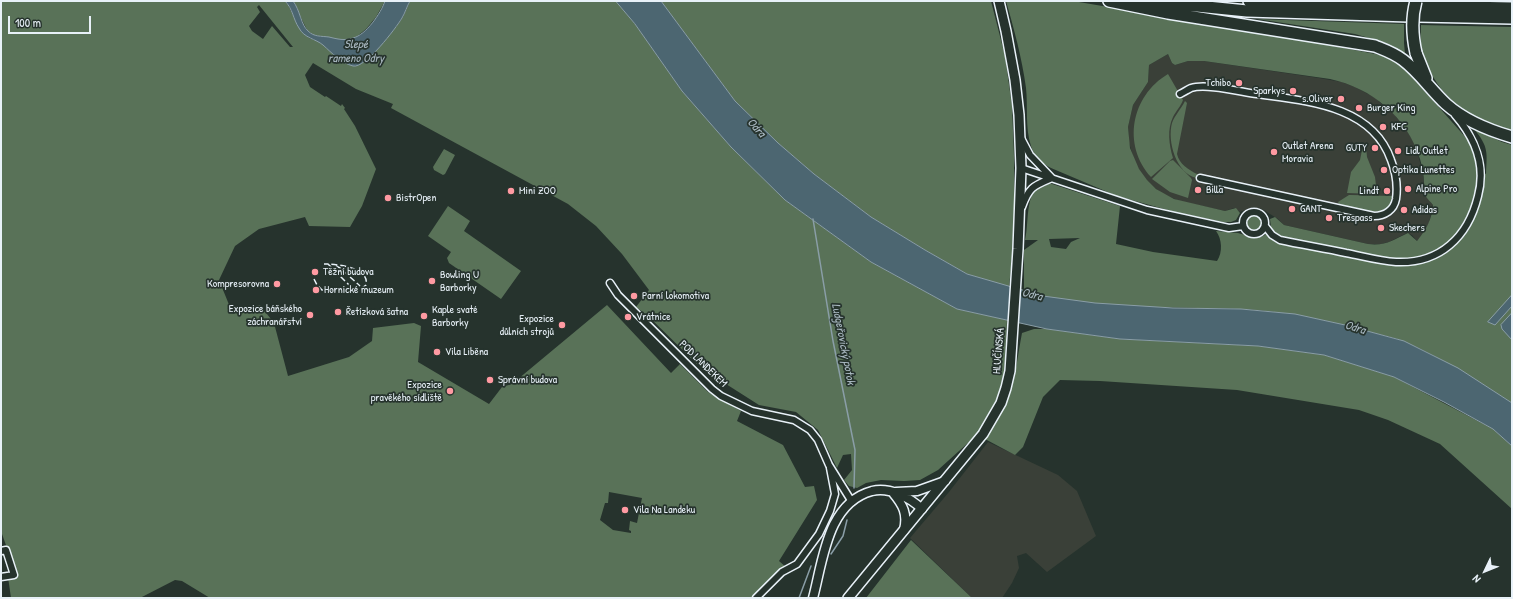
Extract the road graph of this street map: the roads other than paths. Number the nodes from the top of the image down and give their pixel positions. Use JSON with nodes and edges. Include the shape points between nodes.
{"nodes":[{"id":1,"x":999,"y":1,"type":"edge"},
{"id":2,"x":1109,"y":1,"type":"edge"},
{"id":3,"x":1144,"y":1,"type":"edge"},
{"id":4,"x":1249,"y":1,"type":"edge"},
{"id":5,"x":1512,"y":8,"type":"edge"},
{"id":6,"x":1415,"y":9,"type":"edge"},
{"id":7,"x":1512,"y":18,"type":"edge"},
{"id":8,"x":1435,"y":92,"type":"junction"},
{"id":9,"x":1180,"y":94,"type":"dead end"},
{"id":10,"x":1445,"y":103,"type":"junction"},
{"id":11,"x":1020,"y":137,"type":"junction"},
{"id":12,"x":1512,"y":137,"type":"edge"},
{"id":13,"x":1021,"y":168,"type":"junction"},
{"id":14,"x":1052,"y":178,"type":"junction"},
{"id":15,"x":1200,"y":178,"type":"dead end"},
{"id":16,"x":1019,"y":216,"type":"junction"},
{"id":17,"x":1243,"y":226,"type":"junction"},
{"id":18,"x":1265,"y":226,"type":"junction"},
{"id":19,"x":610,"y":283,"type":"dead end"},
{"id":20,"x":829,"y":465,"type":"junction"},
{"id":21,"x":946,"y":481,"type":"junction"},
{"id":22,"x":891,"y":491,"type":"junction"},
{"id":23,"x":852,"y":502,"type":"junction"},
{"id":24,"x":922,"y":509,"type":"junction"},
{"id":25,"x":904,"y":531,"type":"junction"},
{"id":26,"x":1,"y":551,"type":"edge"},
{"id":27,"x":1,"y":577,"type":"edge"},
{"id":28,"x":756,"y":598,"type":"edge"},
{"id":29,"x":812,"y":598,"type":"edge"},
{"id":30,"x":848,"y":598,"type":"edge"}],
"edges":[{"from":1,"to":11,"type":"main road","name":"HLUČÍNSKÁ","via":[[1016,80]]},
{"from":2,"to":8,"type":"highway","via":[[1375,46],[1401,59]]},
{"from":3,"to":6,"type":"highway","via":[[1247,11]]},
{"from":4,"to":6,"type":"highway"},
{"from":5,"to":6,"type":"highway"},
{"from":6,"to":7,"type":"highway"},
{"from":6,"to":8,"type":"highway","bridge":true,"via":[[1412,31],[1416,53],[1426,79]]},
{"from":8,"to":10,"type":"highway"},
{"from":9,"to":15,"type":"street","via":[[1191,88],[1207,87],[1279,97],[1337,109],[1366,125],[1382,143],[1389,155],[1397,185],[1394,205],[1385,214],[1374,216]]},
{"from":10,"to":12,"type":"highway","via":[[1470,121]]},
{"from":10,"to":18,"type":"street","via":[[1471,136],[1478,155],[1481,177],[1479,194],[1470,222],[1459,238],[1442,251],[1412,262],[1382,260],[1280,240]]},
{"from":11,"to":13,"type":"main road","name":"HLUČÍNSKÁ"},
{"from":11,"to":14,"type":"street","via":[[1030,155]]},
{"from":13,"to":14,"type":"street"},
{"from":13,"to":16,"type":"main road","name":"HLUČÍNSKÁ"},
{"from":14,"to":16,"type":"street","via":[[1027,193]]},
{"from":14,"to":17,"type":"street","via":[[1161,213],[1229,228]]},
{"from":16,"to":21,"type":"main road","name":"HLUČÍNSKÁ","via":[[1008,380],[998,410],[983,434]]},
{"from":17,"to":18,"type":"street","via":[[1254,234],[1262,231]]},
{"from":17,"to":18,"type":"street","via":[[1244,217],[1253,211],[1263,215]]},
{"from":19,"to":20,"type":"street","name":"POD LANDEKEM","via":[[618,295],[712,389],[752,411],[794,420],[810,430],[818,440]]},
{"from":20,"to":23,"type":"street","name":"POD LANDEKEM"},
{"from":20,"to":28,"type":"street","name":"POD LANDEKEM","via":[[835,494],[819,534],[797,564],[782,572]]},
{"from":21,"to":22,"type":"street","via":[[917,490]]},
{"from":21,"to":24,"type":"main road","name":"HLUČÍNSKÁ"},
{"from":22,"to":23,"type":"street","via":[[871,492]]},
{"from":22,"to":24,"type":"street","via":[[908,498]]},
{"from":22,"to":25,"type":"street","via":[[905,512]]},
{"from":23,"to":29,"type":"street","via":[[839,516],[829,538]]},
{"from":24,"to":25,"type":"main road","name":"HLUČÍNSKÁ"},
{"from":25,"to":30,"type":"main road","name":"HLUČÍNSKÁ"},
{"from":26,"to":27,"type":"street","via":[[6,550],[14,575]]}]}
